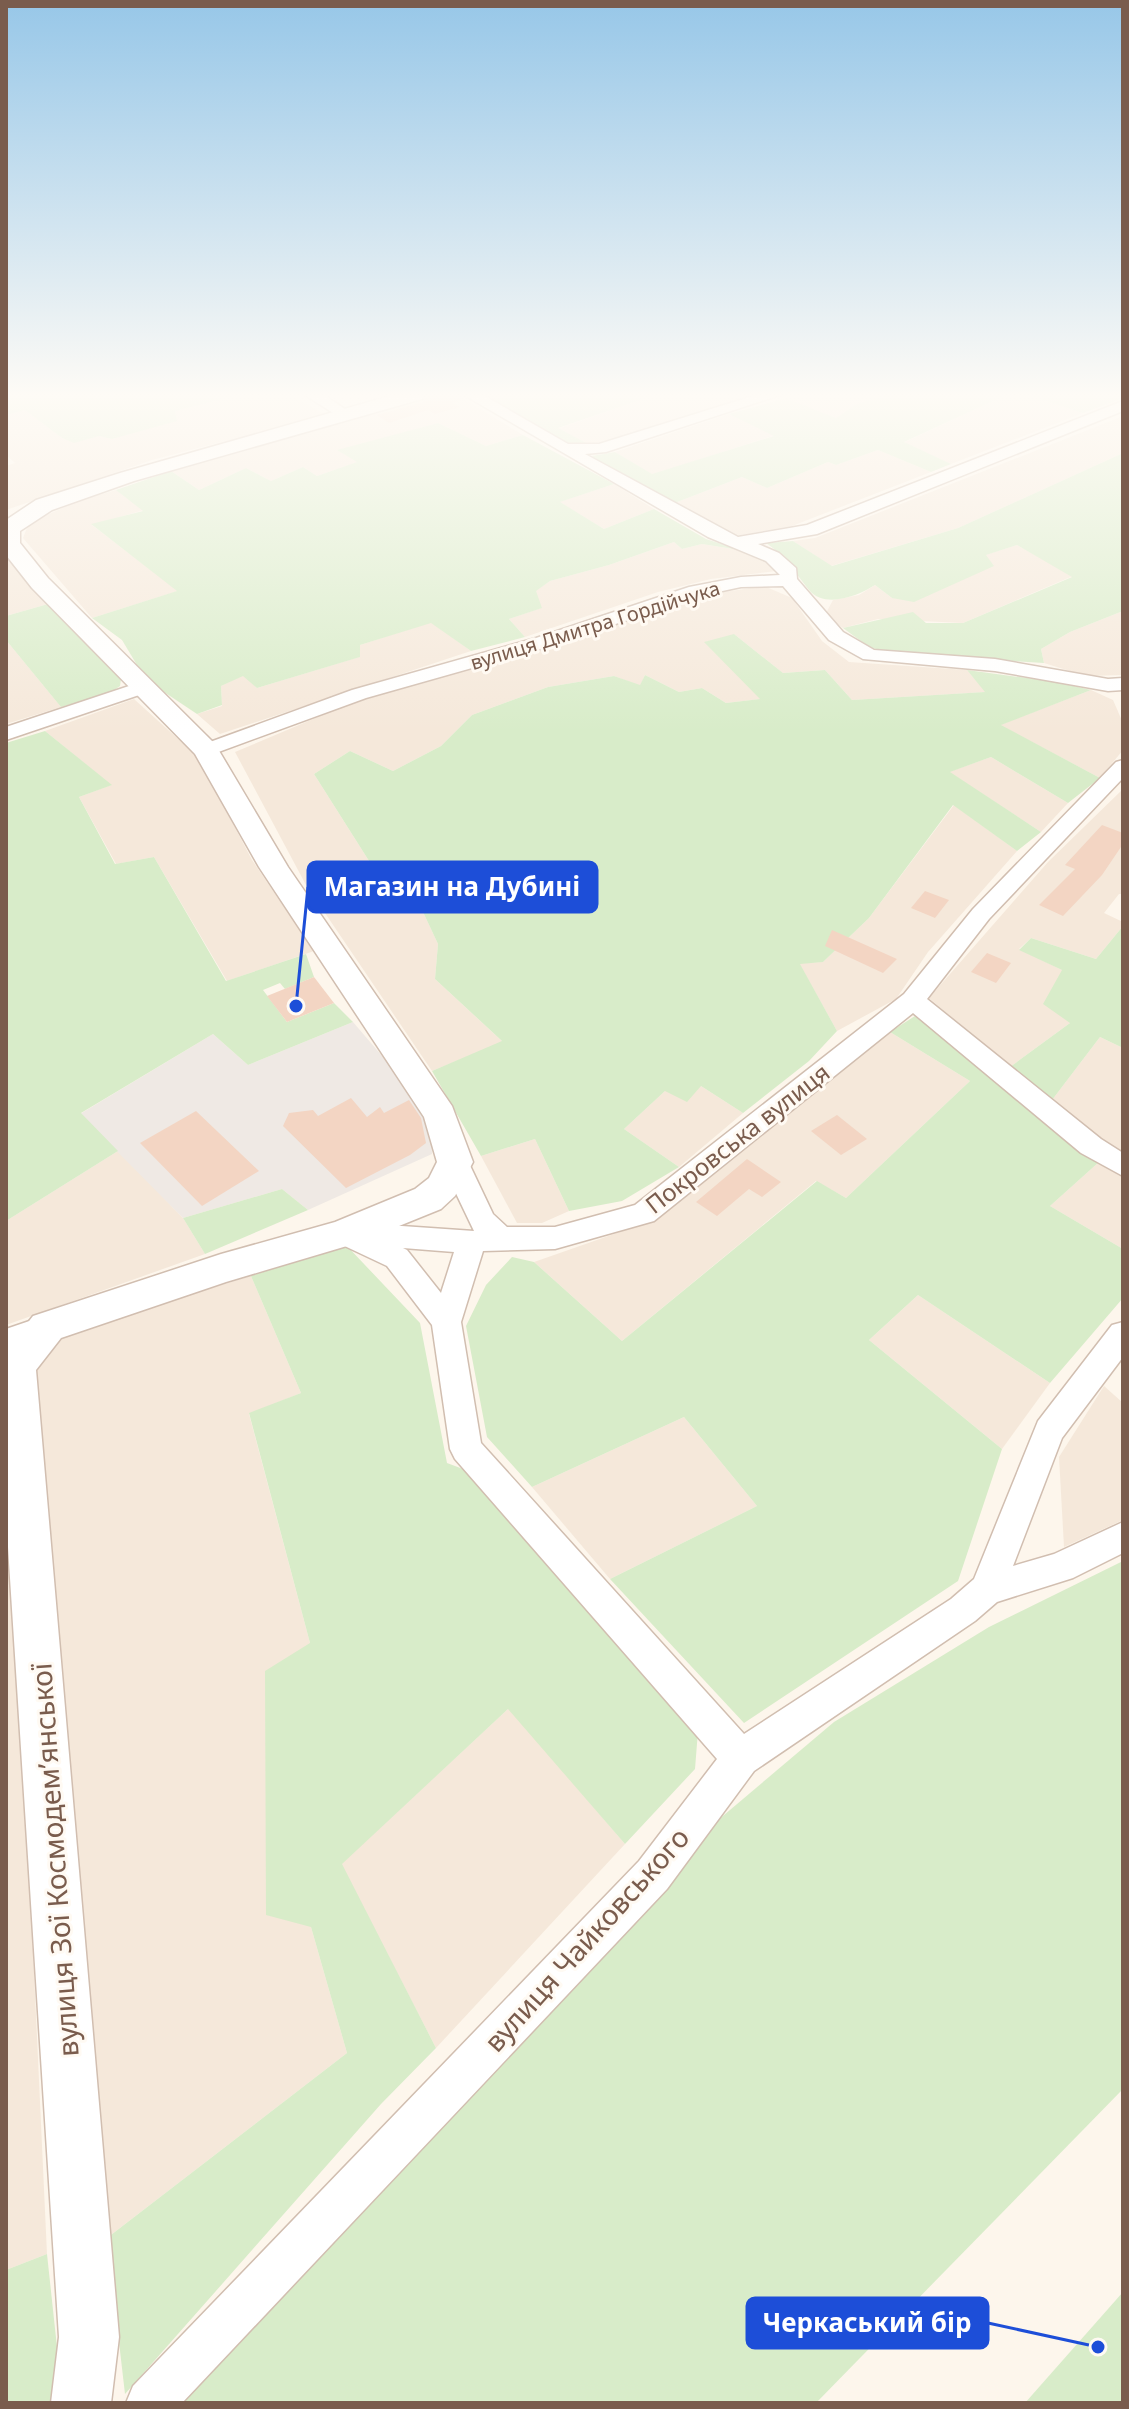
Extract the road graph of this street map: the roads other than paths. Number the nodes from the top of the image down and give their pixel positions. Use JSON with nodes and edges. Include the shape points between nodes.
{"nodes":[{"id":1,"x":40,"y":507,"type":"edge"},
{"id":2,"x":668,"y":507,"type":"edge"},
{"id":3,"x":868,"y":507,"type":"edge"},
{"id":4,"x":7,"y":537,"type":"edge"},
{"id":5,"x":740,"y":542,"type":"junction"},
{"id":6,"x":788,"y":580,"type":"junction"},
{"id":7,"x":1116,"y":684,"type":"edge"},
{"id":8,"x":141,"y":688,"type":"junction"},
{"id":9,"x":1123,"y":702,"type":"edge"},
{"id":10,"x":6,"y":734,"type":"edge"},
{"id":11,"x":206,"y":750,"type":"junction"},
{"id":12,"x":1123,"y":766,"type":"edge"},
{"id":13,"x":913,"y":1000,"type":"junction"},
{"id":14,"x":455,"y":1162,"type":"junction"},
{"id":15,"x":1123,"y":1166,"type":"edge"},
{"id":16,"x":344,"y":1233,"type":"junction"},
{"id":17,"x":486,"y":1240,"type":"junction"},
{"id":18,"x":446,"y":1322,"type":"junction"},
{"id":19,"x":26,"y":1334,"type":"edge"},
{"id":20,"x":1123,"y":1334,"type":"edge"},
{"id":21,"x":1123,"y":1537,"type":"edge"},
{"id":22,"x":987,"y":1589,"type":"junction"},
{"id":23,"x":741,"y":1758,"type":"junction"},
{"id":24,"x":81,"y":2403,"type":"edge"},
{"id":25,"x":150,"y":2403,"type":"edge"}],
"edges":[{"from":1,"to":4,"type":"street","via":[[14,523]]},
{"from":2,"to":5,"type":"street"},
{"from":3,"to":5,"type":"street","via":[[811,530]]},
{"from":4,"to":8,"type":"street","via":[[40,583]]},
{"from":5,"to":6,"type":"street","via":[[779,559],[790,572]]},
{"from":6,"to":7,"type":"street","via":[[836,636],[870,655],[995,665]]},
{"from":6,"to":11,"type":"street","name":"вулиця Дмитра Гордійчука","via":[[695,591],[543,642],[359,694]]},
{"from":7,"to":9,"type":"street"},
{"from":8,"to":10,"type":"street"},
{"from":8,"to":11,"type":"street"},
{"from":11,"to":14,"type":"street","via":[[274,867],[440,1115]]},
{"from":12,"to":13,"type":"street","name":"Покровська вулиця","via":[[981,914]]},
{"from":13,"to":15,"type":"street","via":[[1091,1146]]},
{"from":13,"to":17,"type":"street","name":"Покровська вулиця","via":[[644,1213],[555,1238]]},
{"from":14,"to":16,"type":"street","via":[[452,1174],[428,1199]]},
{"from":14,"to":17,"type":"street"},
{"from":16,"to":17,"type":"street","name":"Покровська вулиця"},
{"from":16,"to":18,"type":"street","via":[[397,1258]]},
{"from":16,"to":19,"type":"street","name":"Покровська вулиця"},
{"from":17,"to":18,"type":"street"},
{"from":18,"to":23,"type":"street","via":[[466,1449]]},
{"from":19,"to":24,"type":"street","name":"вулиця Зої Космодемʼянської","via":[[16,1367],[89,2337]]},
{"from":20,"to":22,"type":"street","name":"вулиця Чайковського","via":[[1049,1431]]},
{"from":21,"to":22,"type":"street","via":[[1061,1567]]},
{"from":22,"to":23,"type":"street","name":"вулиця Чайковського"},
{"from":23,"to":25,"type":"street","name":"вулиця Чайковського","via":[[653,1875]]}]}
